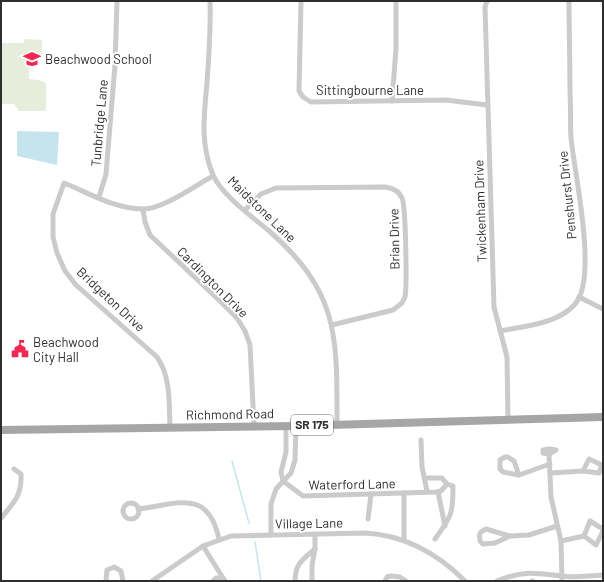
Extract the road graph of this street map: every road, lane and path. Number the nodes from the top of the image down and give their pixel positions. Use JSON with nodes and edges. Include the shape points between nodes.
{"nodes":[{"id":1,"x":117,"y":1,"type":"edge"},
{"id":2,"x":210,"y":1,"type":"edge"},
{"id":3,"x":301,"y":1,"type":"edge"},
{"id":4,"x":396,"y":1,"type":"edge"},
{"id":5,"x":487,"y":1,"type":"edge"},
{"id":6,"x":569,"y":1,"type":"edge"},
{"id":7,"x":392,"y":101,"type":"junction"},
{"id":8,"x":487,"y":105,"type":"junction"},
{"id":9,"x":213,"y":176,"type":"junction"},
{"id":10,"x":99,"y":197,"type":"junction"},
{"id":11,"x":143,"y":209,"type":"junction"},
{"id":12,"x":245,"y":210,"type":"junction"},
{"id":13,"x":579,"y":298,"type":"junction"},
{"id":14,"x":603,"y":308,"type":"edge"},
{"id":15,"x":332,"y":325,"type":"junction"},
{"id":16,"x":500,"y":331,"type":"junction"},
{"id":17,"x":603,"y":417,"type":"edge"},
{"id":18,"x":508,"y":419,"type":"junction"},
{"id":19,"x":337,"y":423,"type":"junction"},
{"id":20,"x":254,"y":426,"type":"junction"},
{"id":21,"x":286,"y":426,"type":"junction"},
{"id":22,"x":296,"y":426,"type":"junction"},
{"id":23,"x":170,"y":427,"type":"junction"},
{"id":24,"x":1,"y":430,"type":"edge"},
{"id":25,"x":422,"y":440,"type":"dead end"},
{"id":26,"x":549,"y":454,"type":"dead end"},
{"id":27,"x":550,"y":464,"type":"junction"},
{"id":28,"x":14,"y":469,"type":"dead end"},
{"id":29,"x":583,"y":471,"type":"dead end"},
{"id":30,"x":550,"y":473,"type":"junction"},
{"id":31,"x":519,"y":475,"type":"dead end"},
{"id":32,"x":425,"y":478,"type":"junction"},
{"id":33,"x":283,"y":481,"type":"junction"},
{"id":34,"x":446,"y":484,"type":"junction"},
{"id":35,"x":427,"y":491,"type":"junction"},
{"id":36,"x":438,"y":492,"type":"junction"},
{"id":37,"x":404,"y":493,"type":"junction"},
{"id":38,"x":370,"y":494,"type":"junction"},
{"id":39,"x":138,"y":509,"type":"dead end"},
{"id":40,"x":1,"y":518,"type":"edge"},
{"id":41,"x":368,"y":520,"type":"dead end"},
{"id":42,"x":445,"y":526,"type":"junction"},
{"id":43,"x":557,"y":526,"type":"junction"},
{"id":44,"x":603,"y":530,"type":"edge"},
{"id":45,"x":271,"y":534,"type":"junction"},
{"id":46,"x":315,"y":534,"type":"junction"},
{"id":47,"x":510,"y":536,"type":"junction"},
{"id":48,"x":584,"y":536,"type":"junction"},
{"id":49,"x":219,"y":539,"type":"junction"},
{"id":50,"x":435,"y":539,"type":"dead end"},
{"id":51,"x":404,"y":540,"type":"junction"},
{"id":52,"x":561,"y":541,"type":"junction"},
{"id":53,"x":203,"y":546,"type":"junction"},
{"id":54,"x":315,"y":549,"type":"junction"},
{"id":55,"x":603,"y":575,"type":"edge"},
{"id":56,"x":224,"y":579,"type":"edge"},
{"id":57,"x":562,"y":579,"type":"edge"},
{"id":58,"x":106,"y":581,"type":"edge"},
{"id":59,"x":123,"y":581,"type":"edge"},
{"id":60,"x":152,"y":581,"type":"edge"},
{"id":61,"x":213,"y":581,"type":"edge"},
{"id":62,"x":295,"y":581,"type":"edge"},
{"id":63,"x":312,"y":581,"type":"edge"},
{"id":64,"x":385,"y":581,"type":"edge"},
{"id":65,"x":406,"y":581,"type":"edge"},
{"id":66,"x":465,"y":581,"type":"edge"},
{"id":67,"x":497,"y":581,"type":"edge"}],
"edges":[{"from":1,"to":10,"type":"street","name":"Tunbridge Lane","via":[[107,166]]},
{"from":2,"to":9,"type":"street","name":"Maidstone Lane","via":[[210,44],[203,118],[205,148]]},
{"from":3,"to":7,"type":"street","name":"Sittingbourne Lane","via":[[299,91],[303,97],[311,102]]},
{"from":4,"to":7,"type":"street"},
{"from":5,"to":8,"type":"street","name":"Twickenham Drive"},
{"from":6,"to":13,"type":"street","name":"Penshurst Drive","via":[[571,137],[581,203],[585,268]]},
{"from":7,"to":8,"type":"street","name":"Sittingbourne Lane","via":[[446,100]]},
{"from":8,"to":16,"type":"street","name":"Twickenham Drive","via":[[494,307]]},
{"from":9,"to":11,"type":"street","via":[[161,204]]},
{"from":9,"to":12,"type":"street","name":"Maidstone Lane"},
{"from":10,"to":11,"type":"street","via":[[117,206]]},
{"from":10,"to":23,"type":"street","name":"Bridgeton Drive","via":[[64,183],[53,214],[53,237],[57,253],[65,271],[76,285],[162,364],[168,383]]},
{"from":11,"to":20,"type":"street","name":"Cardington Drive","via":[[150,236],[224,305],[245,331],[250,345]]},
{"from":12,"to":15,"type":"street","name":"Maidstone Lane","via":[[285,245],[304,266],[318,288]]},
{"from":12,"to":15,"type":"street","name":"Brian Drive","via":[[261,194],[280,188],[385,187],[400,194],[404,209],[402,303],[393,310]]},
{"from":13,"to":14,"type":"street"},
{"from":13,"to":16,"type":"street","via":[[568,311],[547,321]]},
{"from":15,"to":19,"type":"street","name":"Maidstone Lane","via":[[336,357]]},
{"from":16,"to":18,"type":"street","name":"Twickenham Drive","via":[[507,357]]},
{"from":17,"to":18,"type":"main road","name":"Richmond Road","number":"SR 175"},
{"from":18,"to":19,"type":"main road","name":"Richmond Road","number":"SR 175"},
{"from":19,"to":22,"type":"main road","name":"Richmond Road","number":"SR 175"},
{"from":20,"to":21,"type":"main road","name":"Richmond Road","number":"SR 175"},
{"from":20,"to":23,"type":"main road","name":"Richmond Road","number":"SR 175"},
{"from":21,"to":22,"type":"main road","name":"Richmond Road","number":"SR 175"},
{"from":21,"to":33,"type":"street","via":[[286,452],[281,472]]},
{"from":22,"to":33,"type":"street","via":[[295,460],[291,473]]},
{"from":23,"to":24,"type":"main road","name":"Richmond Road","number":"SR 175"},
{"from":25,"to":32,"type":"street","via":[[422,467]]},
{"from":26,"to":27,"type":"street"},
{"from":27,"to":30,"type":"street"},
{"from":27,"to":31,"type":"street"},
{"from":28,"to":40,"type":"street","via":[[21,474],[22,485],[17,499]]},
{"from":29,"to":30,"type":"street"},
{"from":30,"to":43,"type":"street","via":[[551,497]]},
{"from":32,"to":34,"type":"street","via":[[442,478]]},
{"from":32,"to":35,"type":"street"},
{"from":33,"to":38,"type":"street","name":"Waterford Lane","via":[[303,496]]},
{"from":33,"to":45,"type":"street","via":[[276,489],[271,504]]},
{"from":34,"to":36,"type":"street","via":[[446,487]]},
{"from":34,"to":42,"type":"street","via":[[453,486],[453,511]]},
{"from":35,"to":36,"type":"street","name":"Waterford Lane"},
{"from":35,"to":37,"type":"street","name":"Waterford Lane"},
{"from":36,"to":42,"type":"street"},
{"from":37,"to":38,"type":"street","name":"Waterford Lane"},
{"from":37,"to":51,"type":"street"},
{"from":38,"to":41,"type":"street"},
{"from":39,"to":49,"type":"street","via":[[195,502],[209,511]]},
{"from":42,"to":50,"type":"street"},
{"from":43,"to":47,"type":"street","via":[[529,535]]},
{"from":43,"to":52,"type":"street"},
{"from":44,"to":48,"type":"street","via":[[596,545]]},
{"from":44,"to":48,"type":"street","via":[[590,521]]},
{"from":45,"to":46,"type":"street","name":"Village Lane"},
{"from":45,"to":49,"type":"street","name":"Village Lane"},
{"from":46,"to":51,"type":"street","name":"Village Lane","via":[[382,534]]},
{"from":46,"to":54,"type":"street"},
{"from":47,"to":47,"type":"street","via":[[492,544],[483,544],[479,535],[486,529]]},
{"from":48,"to":52,"type":"street"},
{"from":49,"to":53,"type":"street","name":"Village Lane"},
{"from":51,"to":66,"type":"street","name":"Village Lane","via":[[424,550]]},
{"from":52,"to":57,"type":"street"},
{"from":53,"to":56,"type":"street"},
{"from":53,"to":60,"type":"street","name":"Village Lane"},
{"from":54,"to":62,"type":"street","via":[[300,562],[295,570]]},
{"from":54,"to":63,"type":"street"},
{"from":55,"to":57,"type":"street"},
{"from":56,"to":61,"type":"street","via":[[216,578]]},
{"from":57,"to":67,"type":"street","via":[[532,572],[514,574]]},
{"from":58,"to":59,"type":"street","via":[[107,570],[114,567],[121,571]]},
{"from":64,"to":65,"type":"street","via":[[391,576]]}]}
